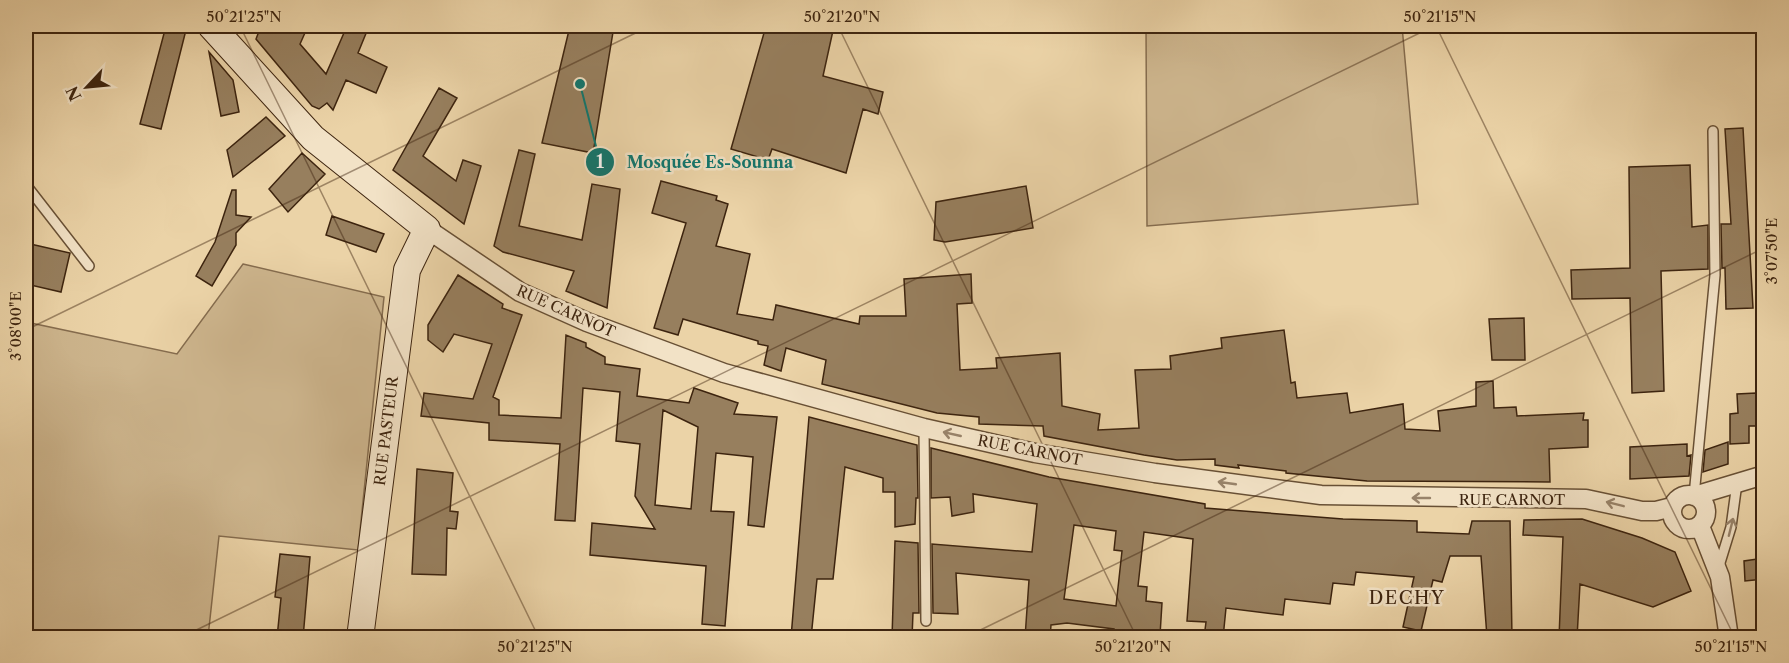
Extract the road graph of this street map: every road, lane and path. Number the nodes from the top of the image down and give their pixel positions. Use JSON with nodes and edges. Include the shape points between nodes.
{"nodes":[{"id":1,"x":211,"y":26,"type":"edge"},
{"id":2,"x":1713,"y":131,"type":"dead end"},
{"id":3,"x":26,"y":185,"type":"edge"},
{"id":4,"x":427,"y":229,"type":"junction"},
{"id":5,"x":89,"y":266,"type":"dead end"},
{"id":6,"x":924,"y":428,"type":"junction"},
{"id":7,"x":1764,"y":475,"type":"edge"},
{"id":8,"x":1737,"y":483,"type":"junction"},
{"id":9,"x":1694,"y":495,"type":"junction"},
{"id":10,"x":1672,"y":507,"type":"junction"},
{"id":11,"x":1700,"y":526,"type":"junction"},
{"id":12,"x":1718,"y":568,"type":"junction"},
{"id":13,"x":926,"y":621,"type":"dead end"},
{"id":14,"x":360,"y":638,"type":"edge"},
{"id":15,"x":1729,"y":638,"type":"edge"}],
"edges":[{"from":1,"to":4,"type":"street","via":[[313,138]]},
{"from":2,"to":9,"type":"lane","via":[[1715,275]]},
{"from":3,"to":5,"type":"lane"},
{"from":4,"to":6,"type":"street","name":"RUE CARNOT","via":[[512,287],[577,318],[716,370]]},
{"from":4,"to":14,"type":"street","name":"RUE PASTEUR","via":[[407,270]]},
{"from":10,"to":6,"type":"street","name":"RUE CARNOT","one_way":true,"via":[[1642,511],[1586,499],[1321,495],[1035,453]]},
{"from":6,"to":13,"type":"lane"},
{"from":7,"to":8,"type":"street"},
{"from":8,"to":9,"type":"street"},
{"from":12,"to":8,"type":"lane","one_way":true,"via":[[1731,527]]},
{"from":9,"to":10,"type":"street","via":[[1681,497]]},
{"from":9,"to":11,"type":"street","via":[[1706,507],[1706,517]]},
{"from":10,"to":11,"type":"street","via":[[1679,527],[1689,530]]},
{"from":11,"to":12,"type":"street"},
{"from":12,"to":15,"type":"street"}]}
